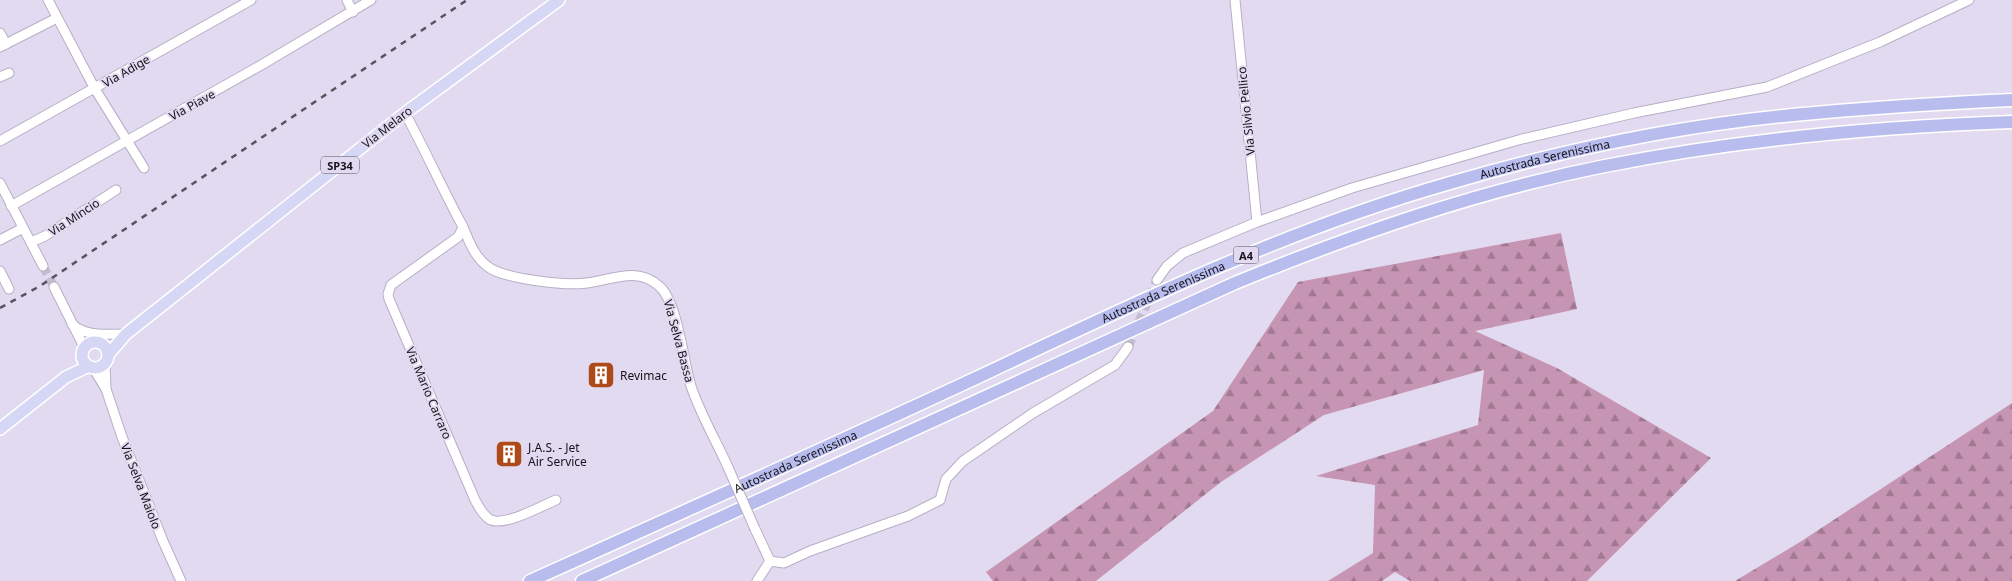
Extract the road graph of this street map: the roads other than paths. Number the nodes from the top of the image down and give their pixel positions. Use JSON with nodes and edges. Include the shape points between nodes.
{"nodes":[{"id":1,"x":48,"y":0,"type":"edge"},
{"id":2,"x":251,"y":0,"type":"edge"},
{"id":3,"x":347,"y":0,"type":"edge"},
{"id":4,"x":371,"y":0,"type":"edge"},
{"id":5,"x":559,"y":0,"type":"edge"},
{"id":6,"x":1235,"y":0,"type":"edge"},
{"id":7,"x":1969,"y":0,"type":"edge"},
{"id":8,"x":354,"y":12,"type":"junction"},
{"id":9,"x":57,"y":18,"type":"junction"},
{"id":10,"x":0,"y":33,"type":"edge"},
{"id":11,"x":3,"y":45,"type":"edge"},
{"id":12,"x":9,"y":73,"type":"dead end"},
{"id":13,"x":0,"y":77,"type":"edge"},
{"id":14,"x":95,"y":89,"type":"junction"},
{"id":15,"x":2012,"y":100,"type":"edge"},
{"id":16,"x":405,"y":113,"type":"junction"},
{"id":17,"x":2012,"y":122,"type":"edge"},
{"id":18,"x":0,"y":141,"type":"edge"},
{"id":19,"x":126,"y":141,"type":"junction"},
{"id":20,"x":144,"y":168,"type":"dead end"},
{"id":21,"x":0,"y":183,"type":"edge"},
{"id":22,"x":116,"y":190,"type":"dead end"},
{"id":23,"x":11,"y":206,"type":"junction"},
{"id":24,"x":1257,"y":222,"type":"junction"},
{"id":25,"x":462,"y":225,"type":"junction"},
{"id":26,"x":23,"y":228,"type":"junction"},
{"id":27,"x":0,"y":240,"type":"edge"},
{"id":28,"x":31,"y":242,"type":"junction"},
{"id":29,"x":43,"y":266,"type":"tunnel mouth"},
{"id":30,"x":0,"y":271,"type":"edge"},
{"id":31,"x":1157,"y":280,"type":"tunnel mouth"},
{"id":32,"x":54,"y":288,"type":"tunnel mouth"},
{"id":33,"x":9,"y":289,"type":"dead end"},
{"id":34,"x":70,"y":322,"type":"junction"},
{"id":35,"x":126,"y":334,"type":"junction"},
{"id":36,"x":96,"y":341,"type":"junction"},
{"id":37,"x":1128,"y":347,"type":"tunnel mouth"},
{"id":38,"x":87,"y":359,"type":"junction"},
{"id":39,"x":107,"y":359,"type":"junction"},
{"id":40,"x":106,"y":389,"type":"junction"},
{"id":41,"x":0,"y":429,"type":"edge"},
{"id":42,"x":556,"y":500,"type":"dead end"},
{"id":43,"x":770,"y":561,"type":"junction"},
{"id":44,"x":181,"y":581,"type":"edge"},
{"id":45,"x":530,"y":581,"type":"edge"},
{"id":46,"x":582,"y":581,"type":"edge"},
{"id":47,"x":758,"y":581,"type":"edge"}],
"edges":[{"from":1,"to":9,"type":"street"},
{"from":2,"to":14,"type":"street","name":"Via Adige"},
{"from":3,"to":8,"type":"street"},
{"from":4,"to":8,"type":"street","name":"Via Piave"},
{"from":5,"to":16,"type":"main road","name":"Via Melaro","number":"SP34"},
{"from":6,"to":24,"type":"street","name":"Via Silvio Pellico"},
{"from":7,"to":24,"type":"street","via":[[1880,42],[1767,87],[1634,113],[1522,140],[1371,182]]},
{"from":8,"to":19,"type":"street","name":"Via Piave"},
{"from":9,"to":11,"type":"street"},
{"from":9,"to":14,"type":"street"},
{"from":10,"to":11,"type":"street"},
{"from":12,"to":13,"type":"street"},
{"from":14,"to":18,"type":"street","name":"Via Adige"},
{"from":14,"to":19,"type":"street"},
{"from":15,"to":45,"type":"highway","name":"Autostrada Serenissima","number":"A4","via":[[1812,113],[1707,126],[1550,156],[1399,198],[1231,261]]},
{"from":16,"to":25,"type":"street","name":"Via Selva Bassa"},
{"from":16,"to":35,"type":"main road","name":"Via Melaro","number":"SP34"},
{"from":17,"to":46,"type":"highway","name":"Autostrada Serenissima","number":"A4","via":[[1821,133],[1710,148],[1567,174],[1402,220],[1235,283]]},
{"from":19,"to":20,"type":"street"},
{"from":19,"to":23,"type":"street","name":"Via Piave"},
{"from":21,"to":23,"type":"street"},
{"from":22,"to":28,"type":"street","name":"Via Mincio"},
{"from":23,"to":26,"type":"street"},
{"from":24,"to":31,"type":"street","via":[[1183,253],[1167,266]]},
{"from":25,"to":42,"type":"street","name":"Via Mario Carraro","via":[[458,237],[391,285],[389,299],[483,514],[490,520],[503,522]]},
{"from":25,"to":43,"type":"street","name":"Via Selva Bassa","bridge":true,"via":[[478,257],[488,267],[514,277],[585,283],[638,275],[659,285],[672,308],[692,387]]},
{"from":26,"to":27,"type":"street"},
{"from":26,"to":28,"type":"street"},
{"from":28,"to":29,"type":"street"},
{"from":30,"to":33,"type":"street"},
{"from":32,"to":34,"type":"street","name":"Via Selva Maiolo"},
{"from":34,"to":35,"type":"street","via":[[88,333]]},
{"from":34,"to":38,"type":"street","name":"Via Selva Maiolo"},
{"from":35,"to":36,"type":"main road","name":"Via Melaro","number":"SP34"},
{"from":35,"to":39,"type":"main road","name":"Via Melaro","number":"SP34"},
{"from":36,"to":38,"type":"main road","name":"Via Melaro","number":"SP34"},
{"from":36,"to":39,"type":"main road","via":[[103,344]]},
{"from":37,"to":43,"type":"street","via":[[1115,365],[1033,413],[963,461],[946,479],[940,500],[908,516],[784,563]]},
{"from":38,"to":39,"type":"main road","name":"Via Melaro","number":"SP34","via":[[100,367]]},
{"from":38,"to":40,"type":"street","name":"Via Selva Maiolo"},
{"from":38,"to":41,"type":"main road","name":"Via Melaro","number":"SP34"},
{"from":39,"to":40,"type":"street","name":"Via Selva Maiolo"},
{"from":40,"to":44,"type":"street","name":"Via Selva Maiolo","via":[[128,454]]},
{"from":43,"to":47,"type":"street"}]}
